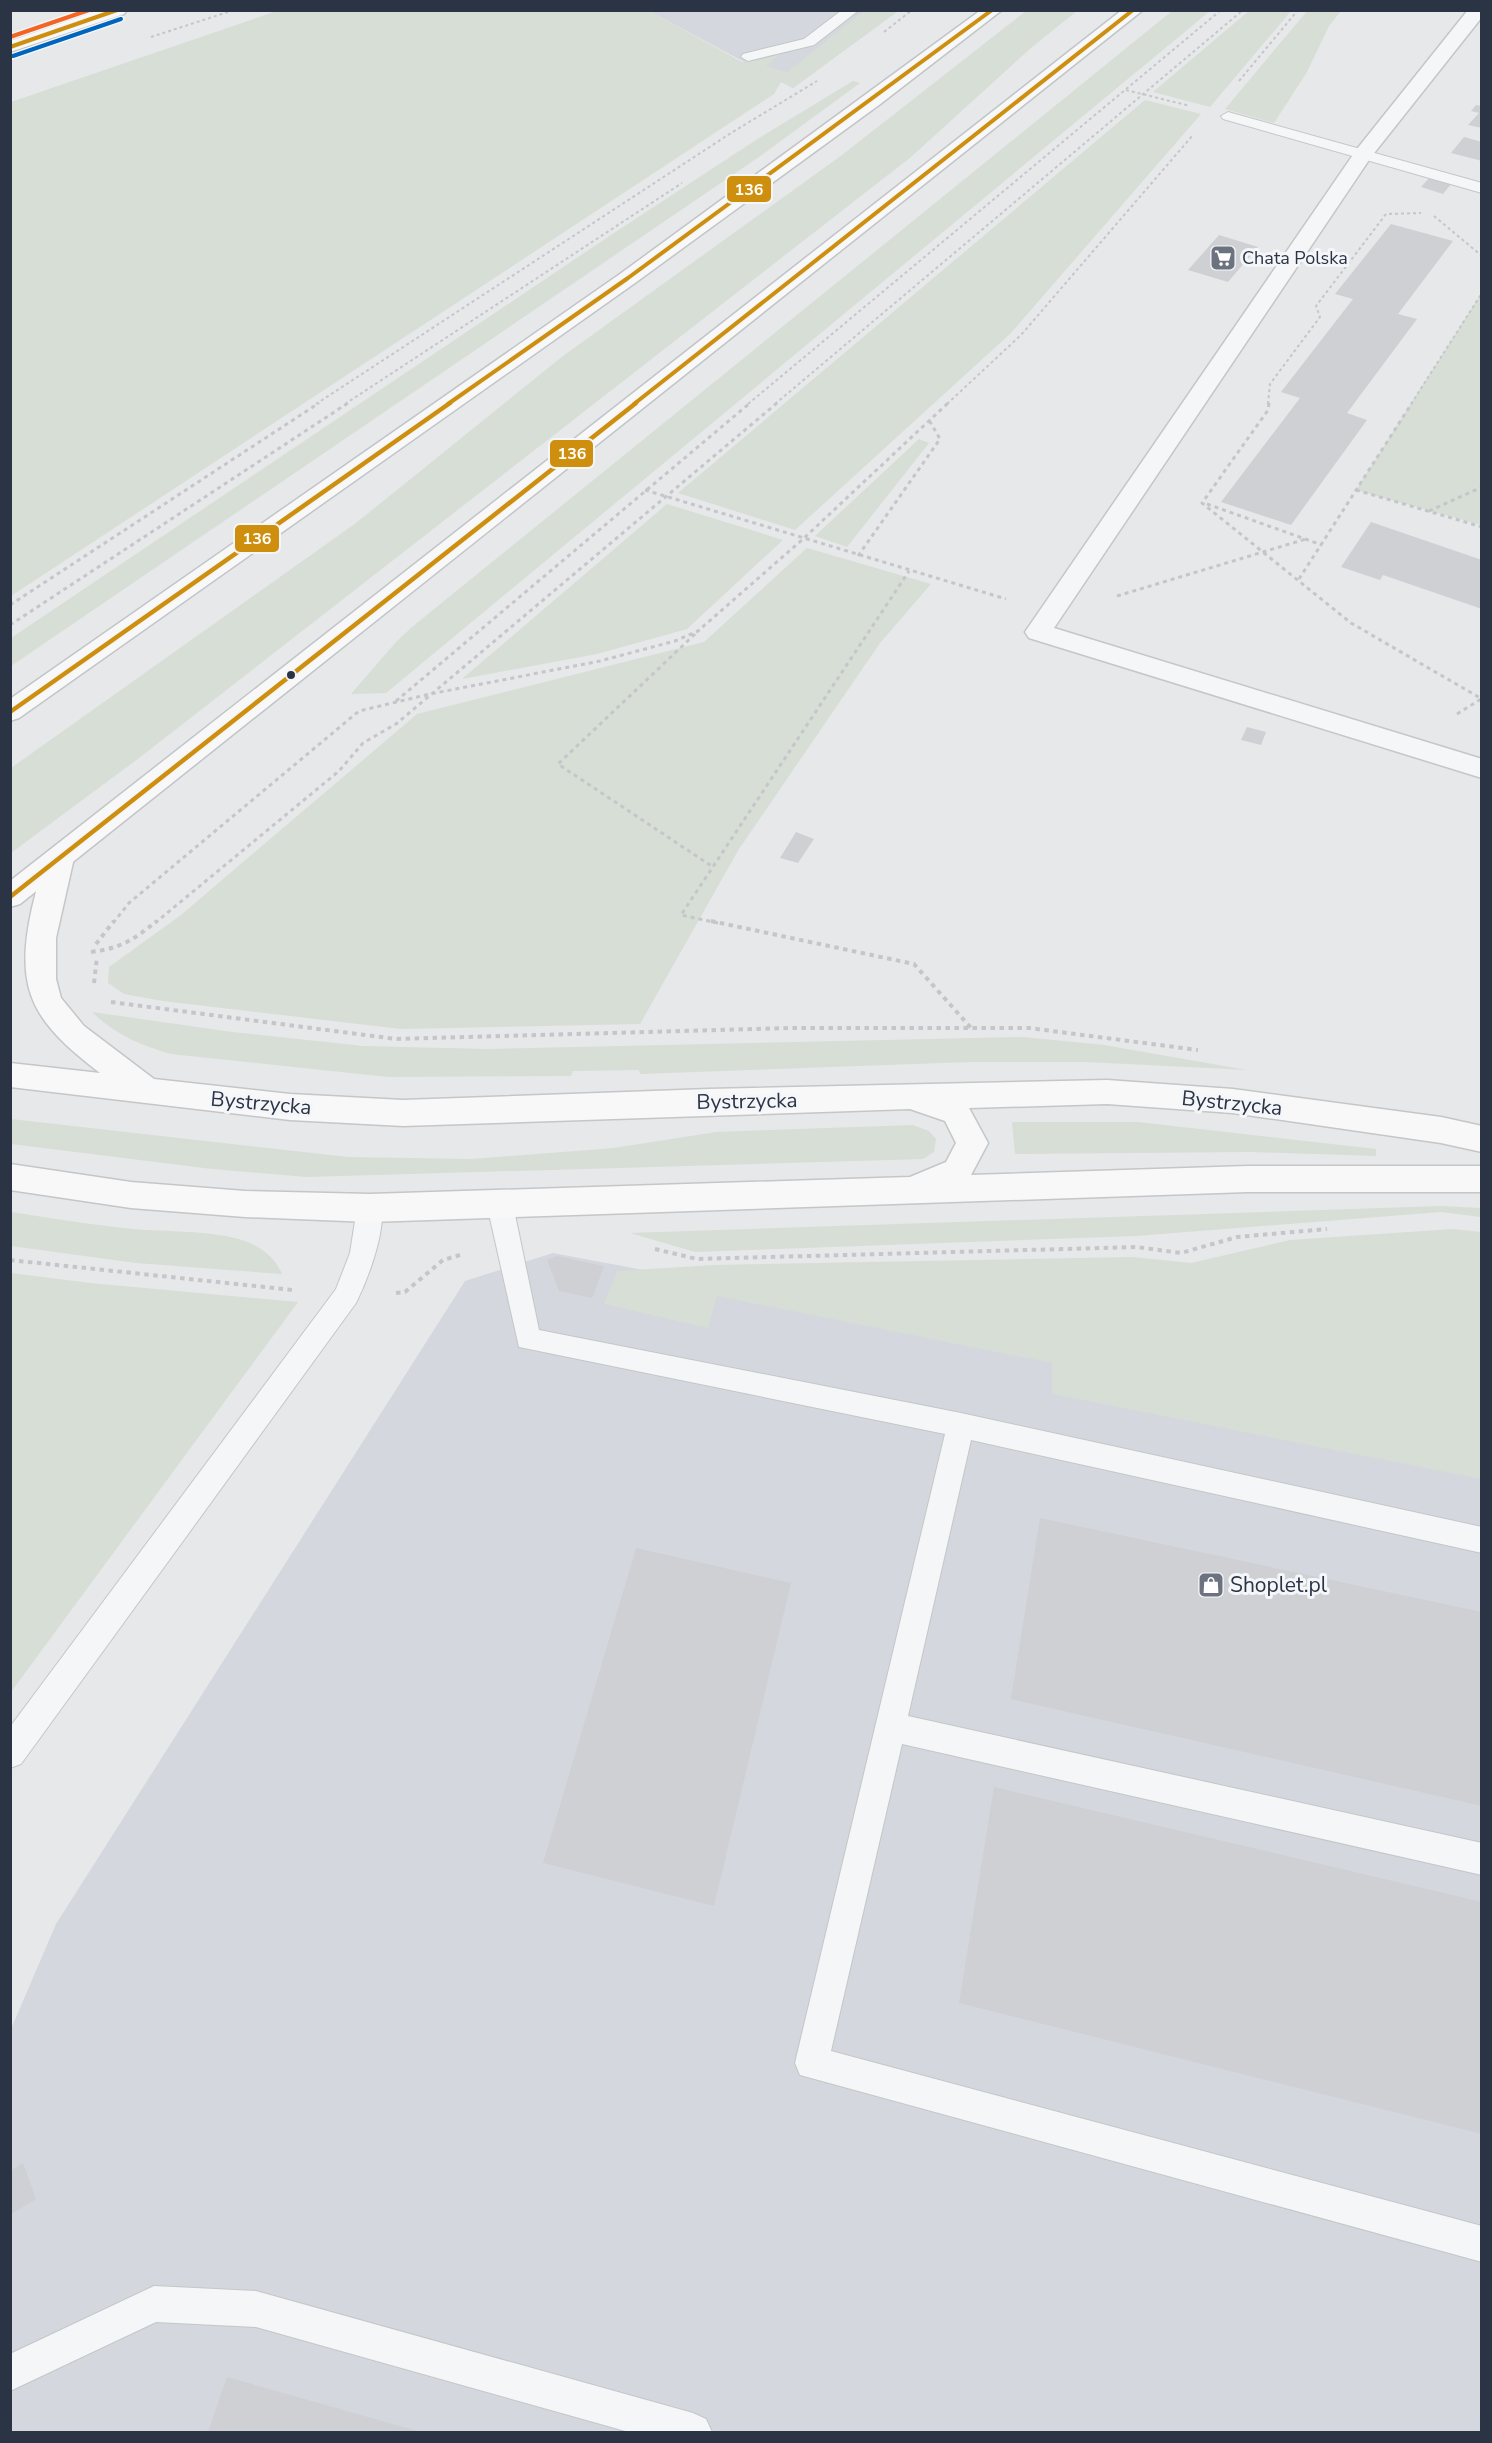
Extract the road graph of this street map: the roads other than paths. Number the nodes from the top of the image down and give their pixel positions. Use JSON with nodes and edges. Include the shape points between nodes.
{"nodes":[{"id":1,"x":118,"y":10,"type":"edge"},
{"id":2,"x":852,"y":10,"type":"edge"},
{"id":3,"x":993,"y":10,"type":"edge"},
{"id":4,"x":1134,"y":10,"type":"edge"},
{"id":5,"x":1478,"y":10,"type":"edge"},
{"id":6,"x":10,"y":47,"type":"edge"},
{"id":7,"x":748,"y":57,"type":"dead end"},
{"id":8,"x":1221,"y":114,"type":"road end"},
{"id":9,"x":1364,"y":153,"type":"junction"},
{"id":10,"x":1482,"y":188,"type":"edge"},
{"id":11,"x":10,"y":712,"type":"edge"},
{"id":12,"x":1482,"y":769,"type":"edge"},
{"id":13,"x":60,"y":858,"type":"junction"},
{"id":14,"x":10,"y":897,"type":"edge"},
{"id":15,"x":10,"y":1075,"type":"edge"},
{"id":16,"x":148,"y":1092,"type":"junction"},
{"id":17,"x":912,"y":1097,"type":"junction"},
{"id":18,"x":1482,"y":1139,"type":"edge"},
{"id":19,"x":10,"y":1177,"type":"edge"},
{"id":20,"x":1482,"y":1179,"type":"edge"},
{"id":21,"x":915,"y":1188,"type":"junction"},
{"id":22,"x":500,"y":1205,"type":"junction"},
{"id":23,"x":370,"y":1208,"type":"junction"},
{"id":24,"x":961,"y":1425,"type":"junction"},
{"id":25,"x":1482,"y":1540,"type":"edge"},
{"id":26,"x":891,"y":1727,"type":"junction"},
{"id":27,"x":10,"y":1753,"type":"edge"},
{"id":28,"x":1482,"y":1858,"type":"edge"},
{"id":29,"x":1482,"y":2244,"type":"edge"},
{"id":30,"x":10,"y":2373,"type":"edge"},
{"id":31,"x":693,"y":2433,"type":"edge"}],
"edges":[{"from":1,"to":6,"type":"main road"},
{"from":2,"to":7,"type":"lane","via":[[809,42]]},
{"from":3,"to":11,"type":"main road","via":[[866,107],[573,317]]},
{"from":4,"to":13,"type":"main road"},
{"from":5,"to":9,"type":"street"},
{"from":8,"to":9,"type":"lane"},
{"from":9,"to":10,"type":"lane"},
{"from":9,"to":12,"type":"street","via":[[1038,632]]},
{"from":13,"to":14,"type":"main road"},
{"from":13,"to":16,"type":"main road","via":[[40,941],[46,996],[54,1015]]},
{"from":15,"to":16,"type":"main road","name":"Bystrzycka"},
{"from":16,"to":17,"type":"main road","name":"Bystrzycka","via":[[290,1107],[403,1113]]},
{"from":17,"to":18,"type":"main road","name":"Bystrzycka","via":[[1107,1092],[1233,1101]]},
{"from":17,"to":21,"type":"main road","via":[[956,1112],[972,1143],[957,1171]]},
{"from":19,"to":23,"type":"main road","via":[[131,1196]]},
{"from":20,"to":21,"type":"main road","via":[[1248,1179]]},
{"from":21,"to":22,"type":"main road"},
{"from":22,"to":23,"type":"main road"},
{"from":22,"to":24,"type":"lane","via":[[528,1339]]},
{"from":23,"to":27,"type":"lane","via":[[363,1253],[347,1295]]},
{"from":24,"to":25,"type":"lane"},
{"from":24,"to":26,"type":"lane"},
{"from":26,"to":28,"type":"lane"},
{"from":26,"to":29,"type":"lane","via":[[812,2063]]},
{"from":30,"to":31,"type":"lane","via":[[154,2304],[256,2309]]}]}
